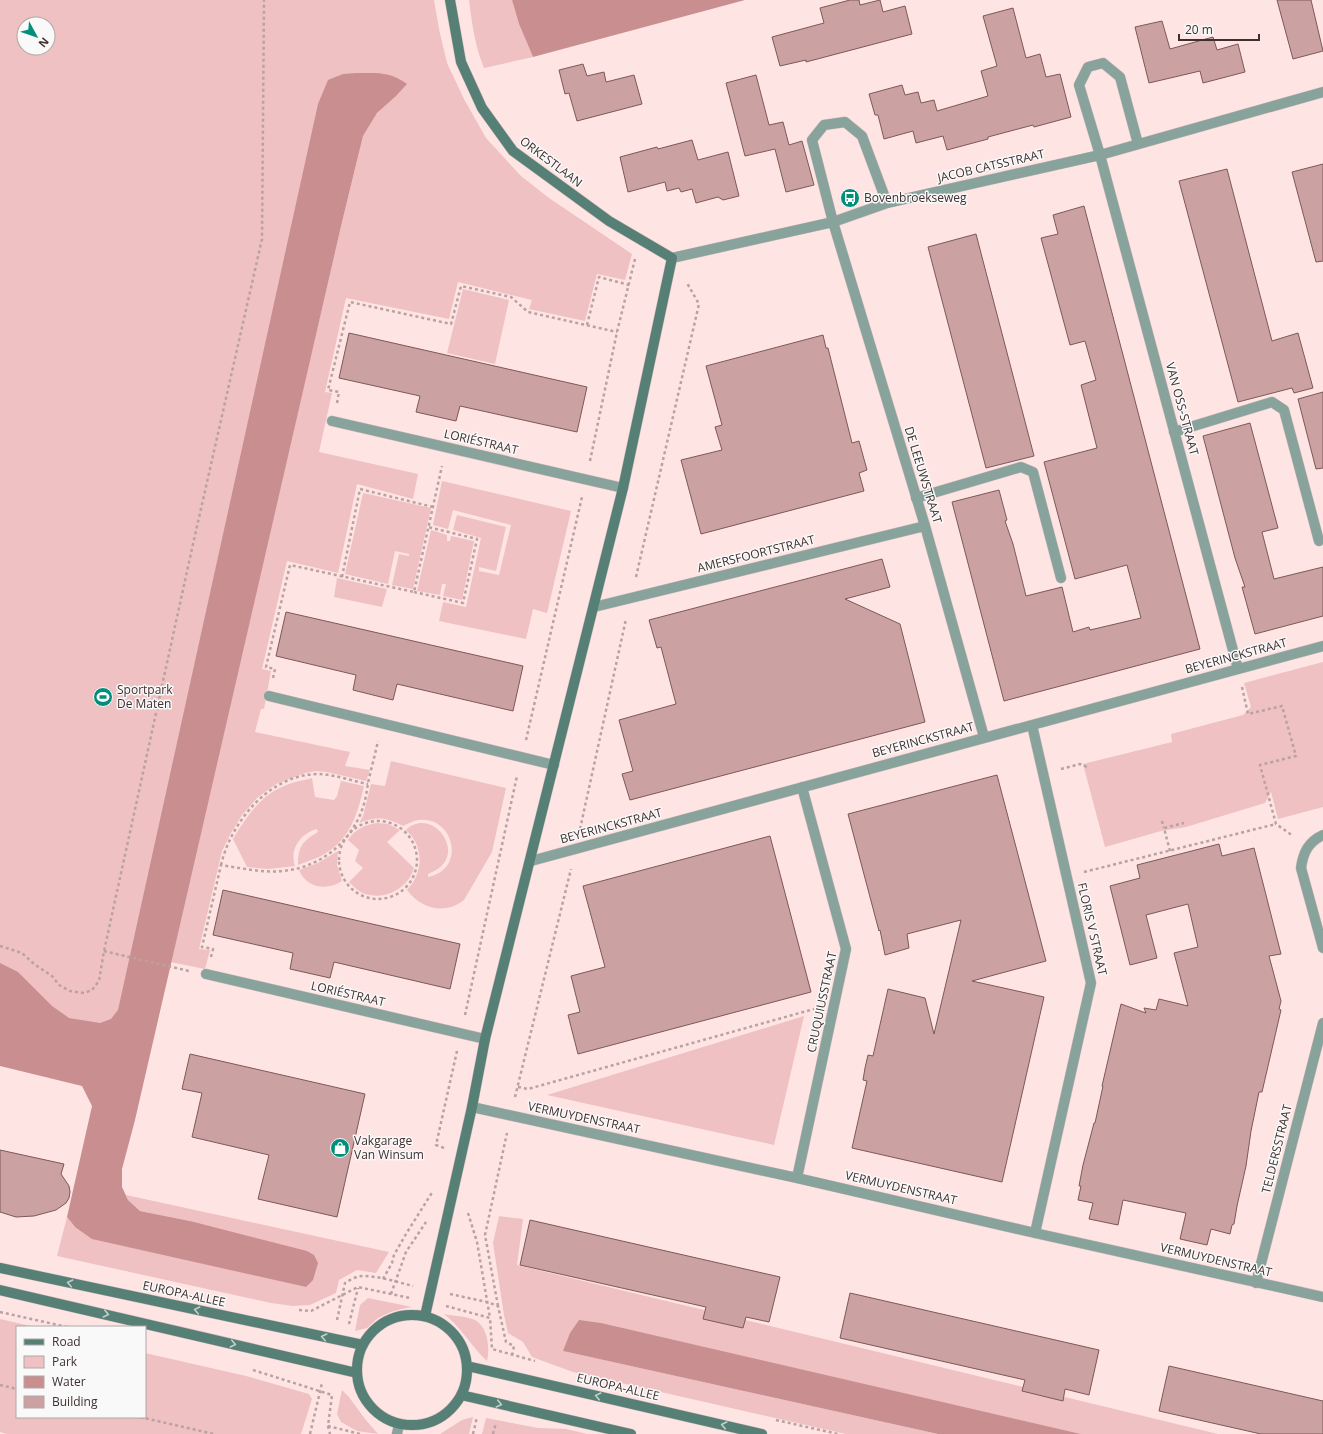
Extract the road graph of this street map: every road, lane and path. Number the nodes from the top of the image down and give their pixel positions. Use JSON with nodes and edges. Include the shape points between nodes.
{"nodes":[{"id":1,"x":264,"y":0,"type":"edge"},
{"id":2,"x":450,"y":0,"type":"edge"},
{"id":3,"x":1323,"y":92,"type":"edge"},
{"id":4,"x":1138,"y":144,"type":"junction"},
{"id":5,"x":1100,"y":155,"type":"junction"},
{"id":6,"x":887,"y":203,"type":"junction"},
{"id":7,"x":833,"y":222,"type":"junction"},
{"id":8,"x":643,"y":241,"type":"junction"},
{"id":9,"x":672,"y":258,"type":"junction"},
{"id":10,"x":629,"y":284,"type":"junction"},
{"id":11,"x":587,"y":325,"type":"junction"},
{"id":12,"x":617,"y":332,"type":"junction"},
{"id":13,"x":332,"y":421,"type":"joint"},
{"id":14,"x":1174,"y":432,"type":"junction"},
{"id":15,"x":446,"y":448,"type":"junction"},
{"id":16,"x":586,"y":479,"type":"junction"},
{"id":17,"x":623,"y":488,"type":"junction"},
{"id":18,"x":916,"y":498,"type":"junction"},
{"id":19,"x":433,"y":507,"type":"junction"},
{"id":20,"x":925,"y":526,"type":"junction"},
{"id":21,"x":428,"y":527,"type":"junction"},
{"id":22,"x":1319,"y":541,"type":"dead end"},
{"id":23,"x":342,"y":577,"type":"junction"},
{"id":24,"x":1061,"y":578,"type":"dead end"},
{"id":25,"x":414,"y":592,"type":"junction"},
{"id":26,"x":631,"y":598,"type":"junction"},
{"id":27,"x":594,"y":607,"type":"junction"},
{"id":28,"x":1323,"y":646,"type":"edge"},
{"id":29,"x":1238,"y":669,"type":"junction"},
{"id":30,"x":269,"y":696,"type":"joint"},
{"id":31,"x":382,"y":723,"type":"junction"},
{"id":32,"x":1032,"y":725,"type":"junction"},
{"id":33,"x":984,"y":737,"type":"junction"},
{"id":34,"x":522,"y":757,"type":"junction"},
{"id":35,"x":554,"y":765,"type":"junction"},
{"id":36,"x":1087,"y":767,"type":"dead end"},
{"id":37,"x":1043,"y":774,"type":"junction"},
{"id":38,"x":368,"y":784,"type":"junction"},
{"id":39,"x":802,"y":787,"type":"junction"},
{"id":40,"x":1162,"y":821,"type":"dead end"},
{"id":41,"x":1184,"y":823,"type":"dead end"},
{"id":42,"x":1276,"y":824,"type":"junction"},
{"id":43,"x":1164,"y":828,"type":"junction"},
{"id":44,"x":348,"y":835,"type":"junction"},
{"id":45,"x":1323,"y":835,"type":"edge"},
{"id":46,"x":1308,"y":846,"type":"junction"},
{"id":47,"x":576,"y":849,"type":"junction"},
{"id":48,"x":1170,"y":851,"type":"junction"},
{"id":49,"x":531,"y":861,"type":"junction"},
{"id":50,"x":221,"y":865,"type":"junction"},
{"id":51,"x":1067,"y":876,"type":"junction"},
{"id":52,"x":0,"y":946,"type":"edge"},
{"id":53,"x":1323,"y":948,"type":"edge"},
{"id":54,"x":104,"y":951,"type":"junction"},
{"id":55,"x":172,"y":967,"type":"dead end"},
{"id":56,"x":206,"y":974,"type":"joint"},
{"id":57,"x":835,"y":1003,"type":"junction"},
{"id":58,"x":1323,"y":1023,"type":"edge"},
{"id":59,"x":461,"y":1034,"type":"junction"},
{"id":60,"x":485,"y":1039,"type":"junction"},
{"id":61,"x":518,"y":1087,"type":"junction"},
{"id":62,"x":472,"y":1107,"type":"junction"},
{"id":63,"x":510,"y":1116,"type":"junction"},
{"id":64,"x":446,"y":1150,"type":"dead end"},
{"id":65,"x":797,"y":1178,"type":"junction"},
{"id":66,"x":434,"y":1189,"type":"dead end"},
{"id":67,"x":468,"y":1212,"type":"dead end"},
{"id":68,"x":427,"y":1219,"type":"dead end"},
{"id":69,"x":1035,"y":1233,"type":"junction"},
{"id":70,"x":0,"y":1268,"type":"edge"},
{"id":71,"x":395,"y":1282,"type":"junction"},
{"id":72,"x":1256,"y":1283,"type":"junction"},
{"id":73,"x":0,"y":1290,"type":"edge"},
{"id":74,"x":431,"y":1290,"type":"junction"},
{"id":75,"x":391,"y":1294,"type":"dead end"},
{"id":76,"x":1323,"y":1298,"type":"edge"},
{"id":77,"x":488,"y":1302,"type":"junction"},
{"id":78,"x":498,"y":1306,"type":"junction"},
{"id":79,"x":0,"y":1312,"type":"edge"},
{"id":80,"x":425,"y":1316,"type":"junction"},
{"id":81,"x":490,"y":1318,"type":"dead end"},
{"id":82,"x":63,"y":1326,"type":"edge"},
{"id":83,"x":362,"y":1345,"type":"junction"},
{"id":84,"x":467,"y":1366,"type":"junction"},
{"id":85,"x":247,"y":1368,"type":"dead end"},
{"id":86,"x":357,"y":1373,"type":"junction"},
{"id":87,"x":507,"y":1375,"type":"junction"},
{"id":88,"x":0,"y":1385,"type":"edge"},
{"id":89,"x":16,"y":1389,"type":"edge"},
{"id":90,"x":461,"y":1395,"type":"junction"},
{"id":91,"x":501,"y":1404,"type":"junction"},
{"id":92,"x":144,"y":1418,"type":"edge"},
{"id":93,"x":328,"y":1426,"type":"junction"},
{"id":94,"x":398,"y":1429,"type":"edge"},
{"id":95,"x":214,"y":1434,"type":"edge"},
{"id":96,"x":330,"y":1434,"type":"edge"},
{"id":97,"x":360,"y":1434,"type":"edge"},
{"id":98,"x":493,"y":1434,"type":"edge"},
{"id":99,"x":631,"y":1434,"type":"edge"},
{"id":100,"x":762,"y":1434,"type":"edge"}],
"edges":[{"from":1,"to":54,"type":"path","via":[[262,239]]},
{"from":2,"to":8,"type":"main road","name":"ORKESTLAAN","via":[[461,62],[482,108],[513,151],[609,221]]},
{"from":3,"to":4,"type":"street","name":"JACOB CATSSTRAAT"},
{"from":4,"to":5,"type":"street","name":"JACOB CATSSTRAAT"},
{"from":4,"to":5,"type":"street","via":[[1120,77],[1103,62],[1088,67],[1079,85]]},
{"from":5,"to":6,"type":"street","name":"JACOB CATSSTRAAT"},
{"from":5,"to":14,"type":"street","name":"VAN OSS-STRAAT"},
{"from":6,"to":7,"type":"street","name":"JACOB CATSSTRAAT"},
{"from":6,"to":7,"type":"street","via":[[862,136],[845,122],[824,126],[812,140]]},
{"from":7,"to":9,"type":"street","name":"JACOB CATSSTRAAT"},
{"from":7,"to":18,"type":"street","name":"DE LEEUWSTRAAT"},
{"from":8,"to":9,"type":"main road","name":"ORKESTLAAN"},
{"from":8,"to":10,"type":"path"},
{"from":9,"to":17,"type":"main road"},
{"from":9,"to":26,"type":"path","via":[[699,304]]},
{"from":10,"to":11,"type":"path","via":[[599,277]]},
{"from":10,"to":12,"type":"path"},
{"from":11,"to":12,"type":"path"},
{"from":11,"to":13,"type":"path","via":[[528,312],[511,298],[461,286],[451,324],[350,302],[328,390],[339,392]]},
{"from":12,"to":16,"type":"path"},
{"from":13,"to":15,"type":"street","name":"LORIÉSTRAAT"},
{"from":14,"to":22,"type":"street","via":[[1272,402],[1284,410]]},
{"from":14,"to":29,"type":"street","name":"VAN OSS-STRAAT"},
{"from":15,"to":16,"type":"street","name":"LORIÉSTRAAT"},
{"from":15,"to":19,"type":"path"},
{"from":16,"to":17,"type":"street","name":"LORIÉSTRAAT"},
{"from":16,"to":34,"type":"path"},
{"from":17,"to":27,"type":"main road"},
{"from":18,"to":20,"type":"street","name":"DE LEEUWSTRAAT"},
{"from":18,"to":24,"type":"street","via":[[1021,467],[1033,472]]},
{"from":19,"to":21,"type":"path"},
{"from":19,"to":23,"type":"path","via":[[360,488]]},
{"from":20,"to":26,"type":"street","name":"AMERSFOORTSTRAAT"},
{"from":20,"to":33,"type":"street","name":"DE LEEUWSTRAAT"},
{"from":21,"to":25,"type":"path"},
{"from":21,"to":25,"type":"path","via":[[477,539],[463,603]]},
{"from":23,"to":25,"type":"path"},
{"from":23,"to":30,"type":"path","via":[[290,565],[266,667],[275,669]]},
{"from":26,"to":27,"type":"street","name":"AMERSFOORTSTRAAT"},
{"from":26,"to":47,"type":"path"},
{"from":27,"to":35,"type":"main road"},
{"from":28,"to":29,"type":"street","name":"BEYERINCKSTRAAT"},
{"from":29,"to":32,"type":"street","name":"BEYERINCKSTRAAT"},
{"from":29,"to":42,"type":"path","via":[[1248,714],[1282,706],[1296,756],[1260,765]]},
{"from":30,"to":31,"type":"street"},
{"from":31,"to":34,"type":"street"},
{"from":31,"to":38,"type":"path"},
{"from":32,"to":33,"type":"street","name":"BEYERINCKSTRAAT"},
{"from":32,"to":37,"type":"street","name":"FLORIS V STRAAT"},
{"from":33,"to":39,"type":"street","name":"BEYERINCKSTRAAT"},
{"from":34,"to":35,"type":"street"},
{"from":34,"to":59,"type":"path"},
{"from":35,"to":49,"type":"main road"},
{"from":36,"to":37,"type":"path","via":[[1080,764]]},
{"from":37,"to":51,"type":"street","name":"FLORIS V STRAAT"},
{"from":38,"to":44,"type":"path","via":[[364,803]]},
{"from":38,"to":50,"type":"path","via":[[316,774],[280,784],[260,799],[242,819],[226,845]]},
{"from":39,"to":47,"type":"street","name":"BEYERINCKSTRAAT"},
{"from":39,"to":57,"type":"street","name":"CRUQUIUSSTRAAT","via":[[846,949]]},
{"from":40,"to":43,"type":"path"},
{"from":41,"to":43,"type":"path"},
{"from":42,"to":46,"type":"path"},
{"from":42,"to":48,"type":"path"},
{"from":43,"to":48,"type":"path"},
{"from":44,"to":44,"type":"path","via":[[339,856],[340,869],[352,889],[361,895],[384,898],[396,895],[406,888],[413,879],[418,857],[415,845],[400,827],[384,821],[367,822]]},
{"from":44,"to":50,"type":"path","via":[[339,847],[326,856],[296,869],[268,872]]},
{"from":45,"to":46,"type":"street"},
{"from":46,"to":53,"type":"street","via":[[1301,868]]},
{"from":47,"to":49,"type":"street","name":"BEYERINCKSTRAAT"},
{"from":47,"to":61,"type":"path"},
{"from":48,"to":51,"type":"path"},
{"from":49,"to":60,"type":"main road"},
{"from":50,"to":56,"type":"path","via":[[202,947],[213,949]]},
{"from":51,"to":69,"type":"street","name":"FLORIS V STRAAT","via":[[1091,983]]},
{"from":52,"to":54,"type":"path","via":[[22,953],[52,976],[59,985],[84,994],[92,990],[99,981]]},
{"from":54,"to":55,"type":"path"},
{"from":56,"to":59,"type":"street","name":"LORIÉSTRAAT"},
{"from":57,"to":61,"type":"path","via":[[528,1089]]},
{"from":57,"to":65,"type":"street","name":"CRUQUIUSSTRAAT"},
{"from":58,"to":72,"type":"street","name":"TELDERSSTRAAT"},
{"from":59,"to":60,"type":"street","name":"LORIÉSTRAAT"},
{"from":59,"to":64,"type":"path","via":[[436,1145]]},
{"from":60,"to":62,"type":"main road"},
{"from":61,"to":63,"type":"path"},
{"from":62,"to":63,"type":"street","name":"VERMUYDENSTRAAT"},
{"from":62,"to":74,"type":"main road"},
{"from":63,"to":65,"type":"street","name":"VERMUYDENSTRAAT"},
{"from":63,"to":78,"type":"path","via":[[485,1235]]},
{"from":65,"to":69,"type":"street","name":"VERMUYDENSTRAAT"},
{"from":66,"to":71,"type":"path","via":[[394,1255],[383,1279]]},
{"from":67,"to":77,"type":"path","via":[[477,1242]]},
{"from":68,"to":71,"type":"path","via":[[406,1252]]},
{"from":69,"to":72,"type":"street","name":"VERMUYDENSTRAAT"},
{"from":83,"to":70,"type":"main road","name":"EUROPA-ALLEE","one_way":true},
{"from":71,"to":74,"type":"path"},
{"from":71,"to":75,"type":"path"},
{"from":72,"to":76,"type":"street","name":"VERMUYDENSTRAAT"},
{"from":73,"to":86,"type":"main road","one_way":true},
{"from":74,"to":77,"type":"path"},
{"from":74,"to":80,"type":"main road"},
{"from":77,"to":78,"type":"path"},
{"from":77,"to":81,"type":"path"},
{"from":78,"to":87,"type":"path","via":[[506,1342],[514,1346]]},
{"from":79,"to":82,"type":"path"},
{"from":80,"to":83,"type":"main road","via":[[400,1316],[378,1326]]},
{"from":80,"to":84,"type":"main road","via":[[446,1326],[461,1344]]},
{"from":83,"to":86,"type":"main road"},
{"from":84,"to":87,"type":"main road","name":"EUROPA-ALLEE"},
{"from":84,"to":90,"type":"main road","via":[[466,1381]]},
{"from":85,"to":93,"type":"path","via":[[332,1395]]},
{"from":86,"to":94,"type":"main road","via":[[360,1391],[369,1406]]},
{"from":100,"to":87,"type":"main road","name":"EUROPA-ALLEE","one_way":true},
{"from":88,"to":89,"type":"path"},
{"from":90,"to":91,"type":"main road","one_way":true},
{"from":90,"to":94,"type":"main road","via":[[450,1410],[435,1420]]},
{"from":91,"to":98,"type":"path"},
{"from":91,"to":99,"type":"main road"},
{"from":92,"to":95,"type":"path"},
{"from":93,"to":96,"type":"path"},
{"from":93,"to":97,"type":"path"}]}
